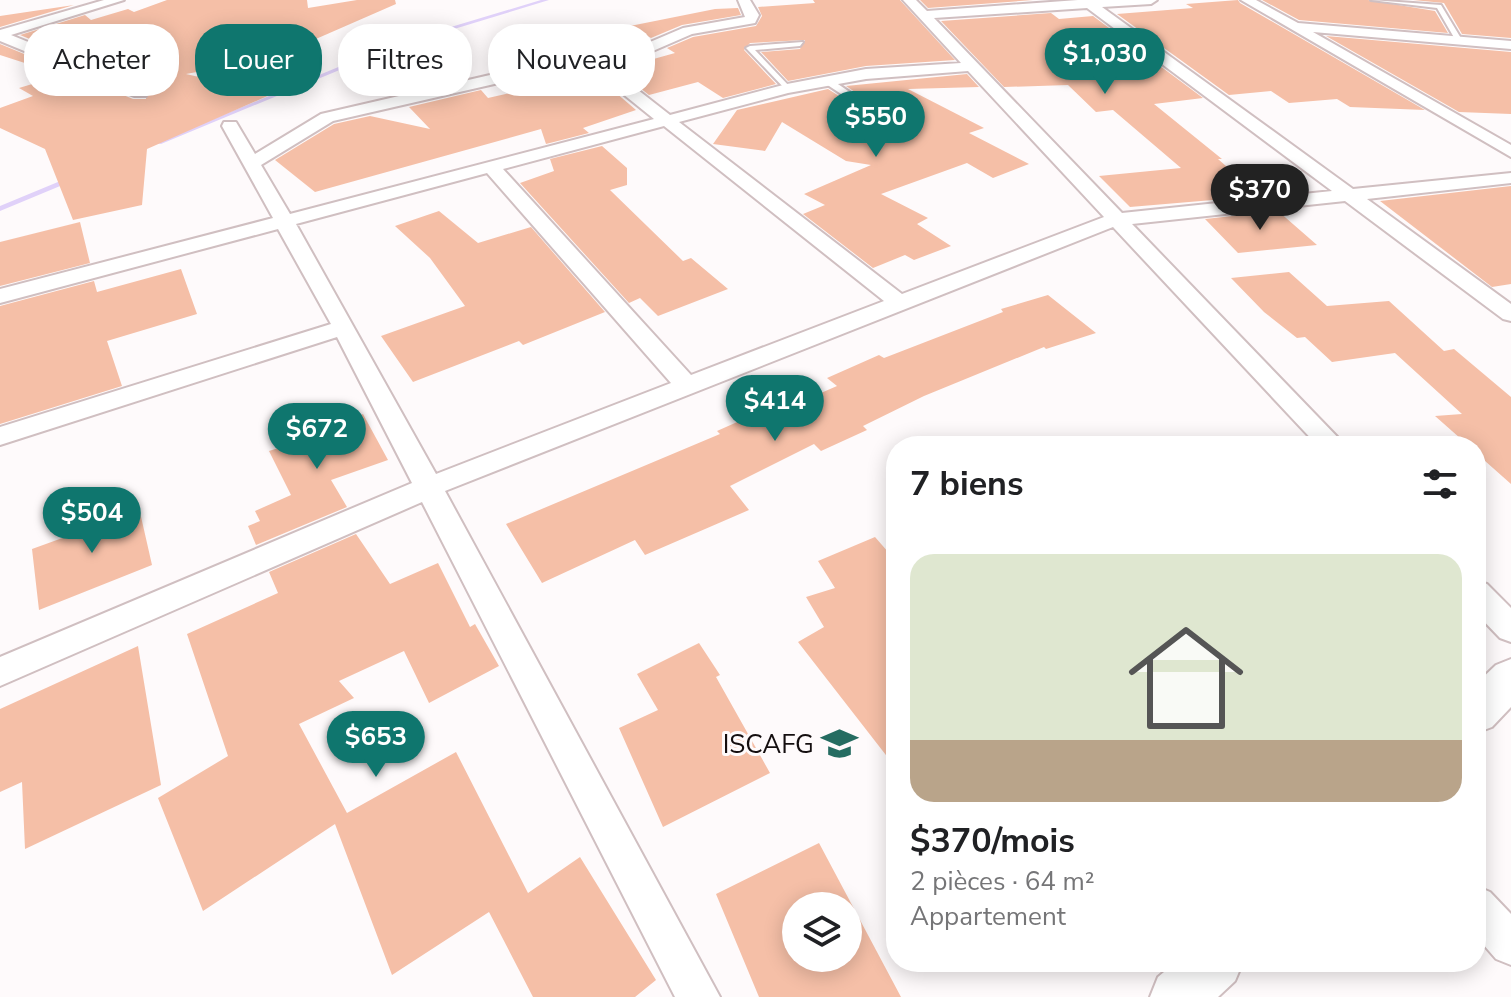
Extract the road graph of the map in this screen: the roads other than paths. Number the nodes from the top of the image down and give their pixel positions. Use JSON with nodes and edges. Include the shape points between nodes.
{"nodes":[{"id":1,"x":118,"y":0,"type":"edge"},
{"id":2,"x":744,"y":0,"type":"edge"},
{"id":3,"x":909,"y":0,"type":"edge"},
{"id":4,"x":1151,"y":0,"type":"edge"},
{"id":5,"x":1247,"y":0,"type":"edge"},
{"id":6,"x":1374,"y":0,"type":"edge"},
{"id":7,"x":1086,"y":2,"type":"edge"},
{"id":8,"x":924,"y":15,"type":"junction"},
{"id":9,"x":1291,"y":26,"type":"junction"},
{"id":10,"x":0,"y":35,"type":"edge"},
{"id":11,"x":1458,"y":40,"type":"junction"},
{"id":12,"x":800,"y":44,"type":"dead end"},
{"id":13,"x":24,"y":45,"type":"edge"},
{"id":14,"x":655,"y":45,"type":"edge"},
{"id":15,"x":1511,"y":45,"type":"edge"},
{"id":16,"x":975,"y":66,"type":"junction"},
{"id":17,"x":488,"y":80,"type":"edge"},
{"id":18,"x":826,"y":80,"type":"junction"},
{"id":19,"x":787,"y":89,"type":"junction"},
{"id":20,"x":636,"y":96,"type":"edge"},
{"id":21,"x":664,"y":118,"type":"junction"},
{"id":22,"x":230,"y":126,"type":"dead end"},
{"id":23,"x":896,"y":126,"type":"dead end"},
{"id":24,"x":1511,"y":152,"type":"edge"},
{"id":25,"x":252,"y":163,"type":"junction"},
{"id":26,"x":490,"y":166,"type":"junction"},
{"id":27,"x":1511,"y":178,"type":"edge"},
{"id":28,"x":1344,"y":194,"type":"junction"},
{"id":29,"x":285,"y":218,"type":"junction"},
{"id":30,"x":1113,"y":220,"type":"junction"},
{"id":31,"x":0,"y":296,"type":"edge"},
{"id":32,"x":898,"y":302,"type":"junction"},
{"id":33,"x":1511,"y":314,"type":"edge"},
{"id":34,"x":344,"y":327,"type":"junction"},
{"id":35,"x":686,"y":385,"type":"junction"},
{"id":36,"x":0,"y":436,"type":"edge"},
{"id":37,"x":1323,"y":436,"type":"edge"},
{"id":38,"x":429,"y":487,"type":"junction"},
{"id":39,"x":1486,"y":603,"type":"edge"},
{"id":40,"x":1511,"y":629,"type":"edge"},
{"id":41,"x":0,"y":672,"type":"edge"},
{"id":42,"x":1511,"y":678,"type":"edge"},
{"id":43,"x":1486,"y":703,"type":"edge"},
{"id":44,"x":1486,"y":917,"type":"edge"},
{"id":45,"x":1511,"y":944,"type":"edge"},
{"id":46,"x":1205,"y":972,"type":"edge"},
{"id":47,"x":698,"y":997,"type":"edge"},
{"id":48,"x":1178,"y":997,"type":"edge"}],
"edges":[{"from":1,"to":10,"type":"street"},
{"from":2,"to":14,"type":"street","via":[[750,20],[688,31]]},
{"from":3,"to":8,"type":"street"},
{"from":4,"to":7,"type":"street"},
{"from":5,"to":9,"type":"street"},
{"from":6,"to":11,"type":"lane","via":[[1439,6]]},
{"from":7,"to":8,"type":"street"},
{"from":7,"to":28,"type":"street"},
{"from":8,"to":16,"type":"street"},
{"from":9,"to":11,"type":"street"},
{"from":9,"to":24,"type":"street"},
{"from":10,"to":13,"type":"street"},
{"from":11,"to":15,"type":"street"},
{"from":12,"to":19,"type":"lane","via":[[750,48]]},
{"from":16,"to":18,"type":"street"},
{"from":16,"to":30,"type":"street"},
{"from":17,"to":25,"type":"street","via":[[327,117]]},
{"from":18,"to":19,"type":"street"},
{"from":18,"to":23,"type":"lane"},
{"from":19,"to":21,"type":"street"},
{"from":20,"to":21,"type":"street"},
{"from":21,"to":26,"type":"street"},
{"from":21,"to":32,"type":"street"},
{"from":22,"to":25,"type":"street"},
{"from":25,"to":29,"type":"street"},
{"from":26,"to":29,"type":"street"},
{"from":26,"to":35,"type":"street"},
{"from":27,"to":28,"type":"street"},
{"from":28,"to":30,"type":"street"},
{"from":28,"to":33,"type":"street"},
{"from":29,"to":31,"type":"street"},
{"from":29,"to":34,"type":"street"},
{"from":30,"to":32,"type":"street"},
{"from":30,"to":37,"type":"street"},
{"from":32,"to":35,"type":"street"},
{"from":34,"to":36,"type":"street"},
{"from":34,"to":38,"type":"street"},
{"from":35,"to":38,"type":"street"},
{"from":38,"to":41,"type":"street"},
{"from":38,"to":47,"type":"street"},
{"from":39,"to":40,"type":"street"},
{"from":42,"to":43,"type":"street"},
{"from":44,"to":45,"type":"street"},
{"from":46,"to":48,"type":"street"}]}
